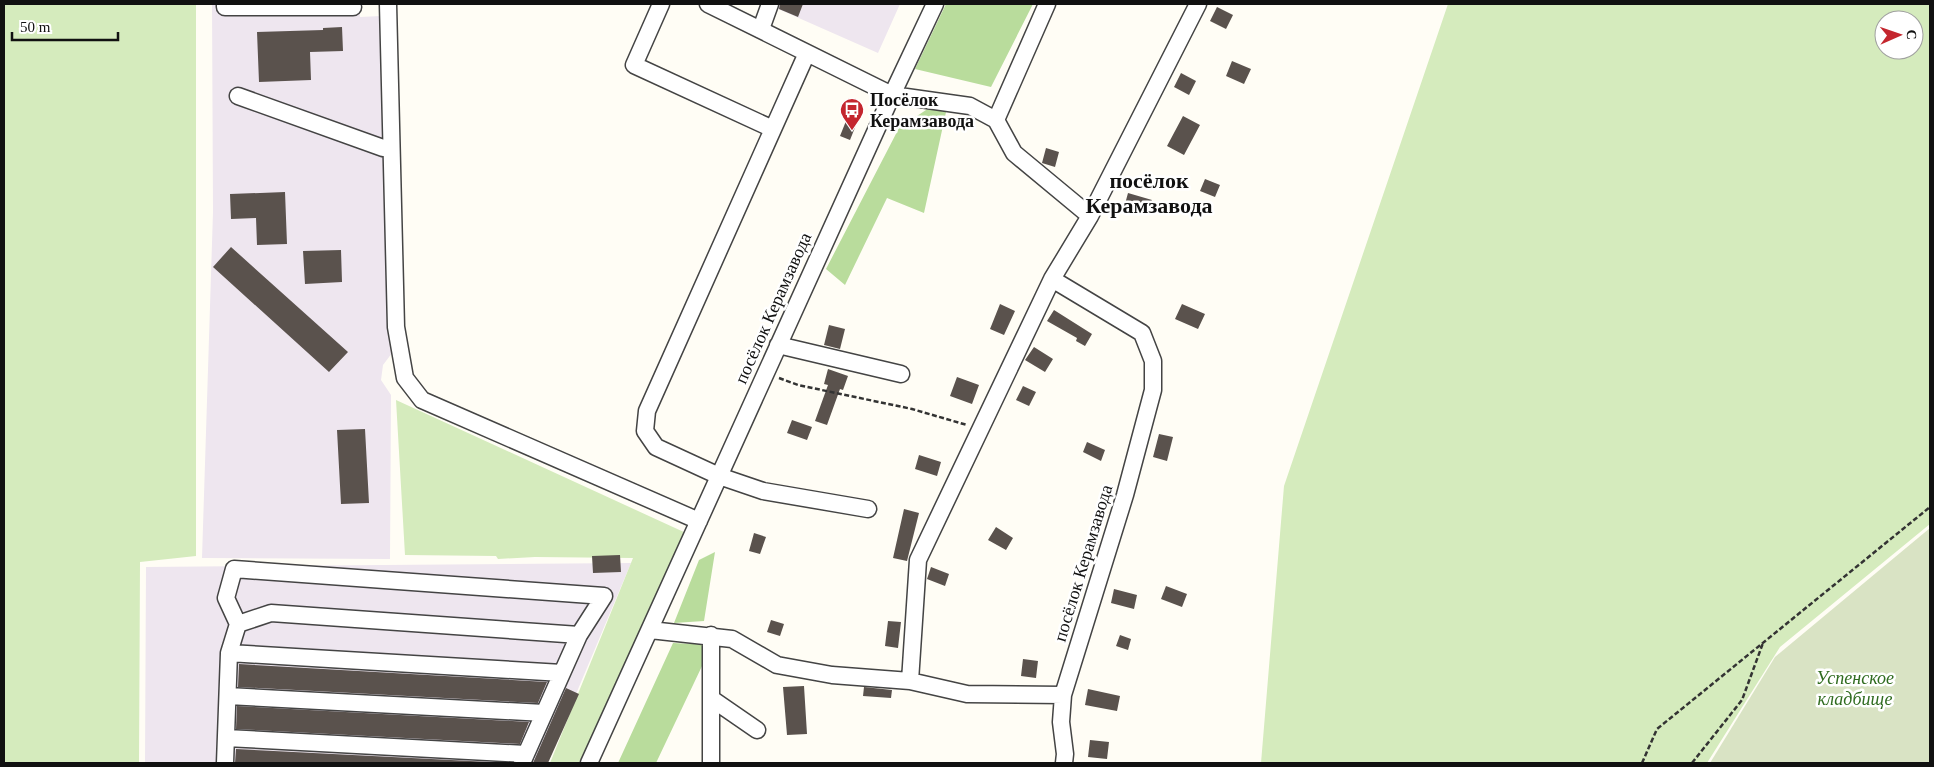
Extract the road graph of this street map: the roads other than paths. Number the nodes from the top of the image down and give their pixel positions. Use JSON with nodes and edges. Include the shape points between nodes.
{"nodes":[{"id":1,"x":225,"y":4,"type":"edge"},
{"id":2,"x":388,"y":4,"type":"edge"},
{"id":3,"x":662,"y":4,"type":"edge"},
{"id":4,"x":708,"y":4,"type":"edge"},
{"id":5,"x":770,"y":4,"type":"edge"},
{"id":6,"x":935,"y":4,"type":"edge"},
{"id":7,"x":1047,"y":4,"type":"edge"},
{"id":8,"x":1198,"y":4,"type":"edge"},
{"id":9,"x":353,"y":7,"type":"dead end"},
{"id":10,"x":761,"y":29,"type":"junction"},
{"id":11,"x":807,"y":52,"type":"junction"},
{"id":12,"x":892,"y":95,"type":"junction"},
{"id":13,"x":238,"y":96,"type":"dead end"},
{"id":14,"x":996,"y":120,"type":"junction"},
{"id":15,"x":773,"y":129,"type":"junction"},
{"id":16,"x":391,"y":148,"type":"junction"},
{"id":17,"x":1090,"y":216,"type":"junction"},
{"id":18,"x":1052,"y":279,"type":"junction"},
{"id":19,"x":778,"y":346,"type":"junction"},
{"id":20,"x":901,"y":374,"type":"dead end"},
{"id":21,"x":719,"y":476,"type":"junction"},
{"id":22,"x":868,"y":510,"type":"dead end"},
{"id":23,"x":699,"y":520,"type":"junction"},
{"id":24,"x":238,"y":624,"type":"junction"},
{"id":25,"x":650,"y":630,"type":"junction"},
{"id":26,"x":579,"y":635,"type":"junction"},
{"id":27,"x":711,"y":636,"type":"junction"},
{"id":28,"x":230,"y":653,"type":"junction"},
{"id":29,"x":562,"y":673,"type":"junction"},
{"id":30,"x":910,"y":681,"type":"junction"},
{"id":31,"x":1063,"y":695,"type":"junction"},
{"id":32,"x":228,"y":696,"type":"junction"},
{"id":33,"x":712,"y":699,"type":"junction"},
{"id":34,"x":544,"y":713,"type":"junction"},
{"id":35,"x":757,"y":730,"type":"dead end"},
{"id":36,"x":226,"y":738,"type":"junction"},
{"id":37,"x":524,"y":759,"type":"edge"},
{"id":38,"x":225,"y":763,"type":"edge"},
{"id":39,"x":589,"y":763,"type":"edge"},
{"id":40,"x":711,"y":763,"type":"edge"},
{"id":41,"x":1064,"y":763,"type":"edge"}],
"edges":[{"from":1,"to":9,"type":"street","via":[[225,7]]},
{"from":2,"to":16,"type":"street"},
{"from":3,"to":15,"type":"street","via":[[634,65]]},
{"from":4,"to":10,"type":"street"},
{"from":5,"to":10,"type":"street"},
{"from":6,"to":12,"type":"street","name":"посёлок Керамзавода"},
{"from":7,"to":14,"type":"street"},
{"from":8,"to":17,"type":"street"},
{"from":10,"to":11,"type":"street"},
{"from":11,"to":12,"type":"street"},
{"from":11,"to":15,"type":"street"},
{"from":12,"to":14,"type":"street","via":[[970,106]]},
{"from":12,"to":19,"type":"street","name":"посёлок Керамзавода"},
{"from":13,"to":16,"type":"street","via":[[383,148]]},
{"from":14,"to":17,"type":"street","via":[[1014,153]]},
{"from":15,"to":21,"type":"street","via":[[647,411],[645,431],[656,447]]},
{"from":16,"to":23,"type":"street","via":[[396,327],[405,378],[422,400]]},
{"from":17,"to":18,"type":"street"},
{"from":18,"to":30,"type":"street","via":[[918,560]]},
{"from":18,"to":31,"type":"street","name":"посёлок Керамзавода","via":[[1142,334],[1153,361],[1152,390],[1125,495]]},
{"from":19,"to":20,"type":"street"},
{"from":19,"to":21,"type":"street","name":"посёлок Керамзавода"},
{"from":21,"to":22,"type":"street","via":[[763,491]]},
{"from":21,"to":23,"type":"street","name":"посёлок Керамзавода"},
{"from":23,"to":25,"type":"street","name":"посёлок Керамзавода"},
{"from":24,"to":26,"type":"street","via":[[271,613]]},
{"from":24,"to":26,"type":"street","via":[[226,598],[234,569],[604,596]]},
{"from":24,"to":28,"type":"street"},
{"from":25,"to":27,"type":"street"},
{"from":25,"to":39,"type":"street","name":"посёлок Керамзавода"},
{"from":26,"to":29,"type":"street"},
{"from":27,"to":30,"type":"street","via":[[732,639],[777,665],[832,675]]},
{"from":27,"to":33,"type":"street"},
{"from":28,"to":29,"type":"street"},
{"from":28,"to":32,"type":"street"},
{"from":29,"to":34,"type":"street"},
{"from":30,"to":31,"type":"street","via":[[967,694]]},
{"from":31,"to":41,"type":"street","name":"посёлок Керамзавода"},
{"from":32,"to":34,"type":"street"},
{"from":32,"to":36,"type":"street"},
{"from":33,"to":35,"type":"street"},
{"from":33,"to":40,"type":"street"},
{"from":34,"to":37,"type":"street"},
{"from":36,"to":37,"type":"street"},
{"from":36,"to":38,"type":"street"}]}
